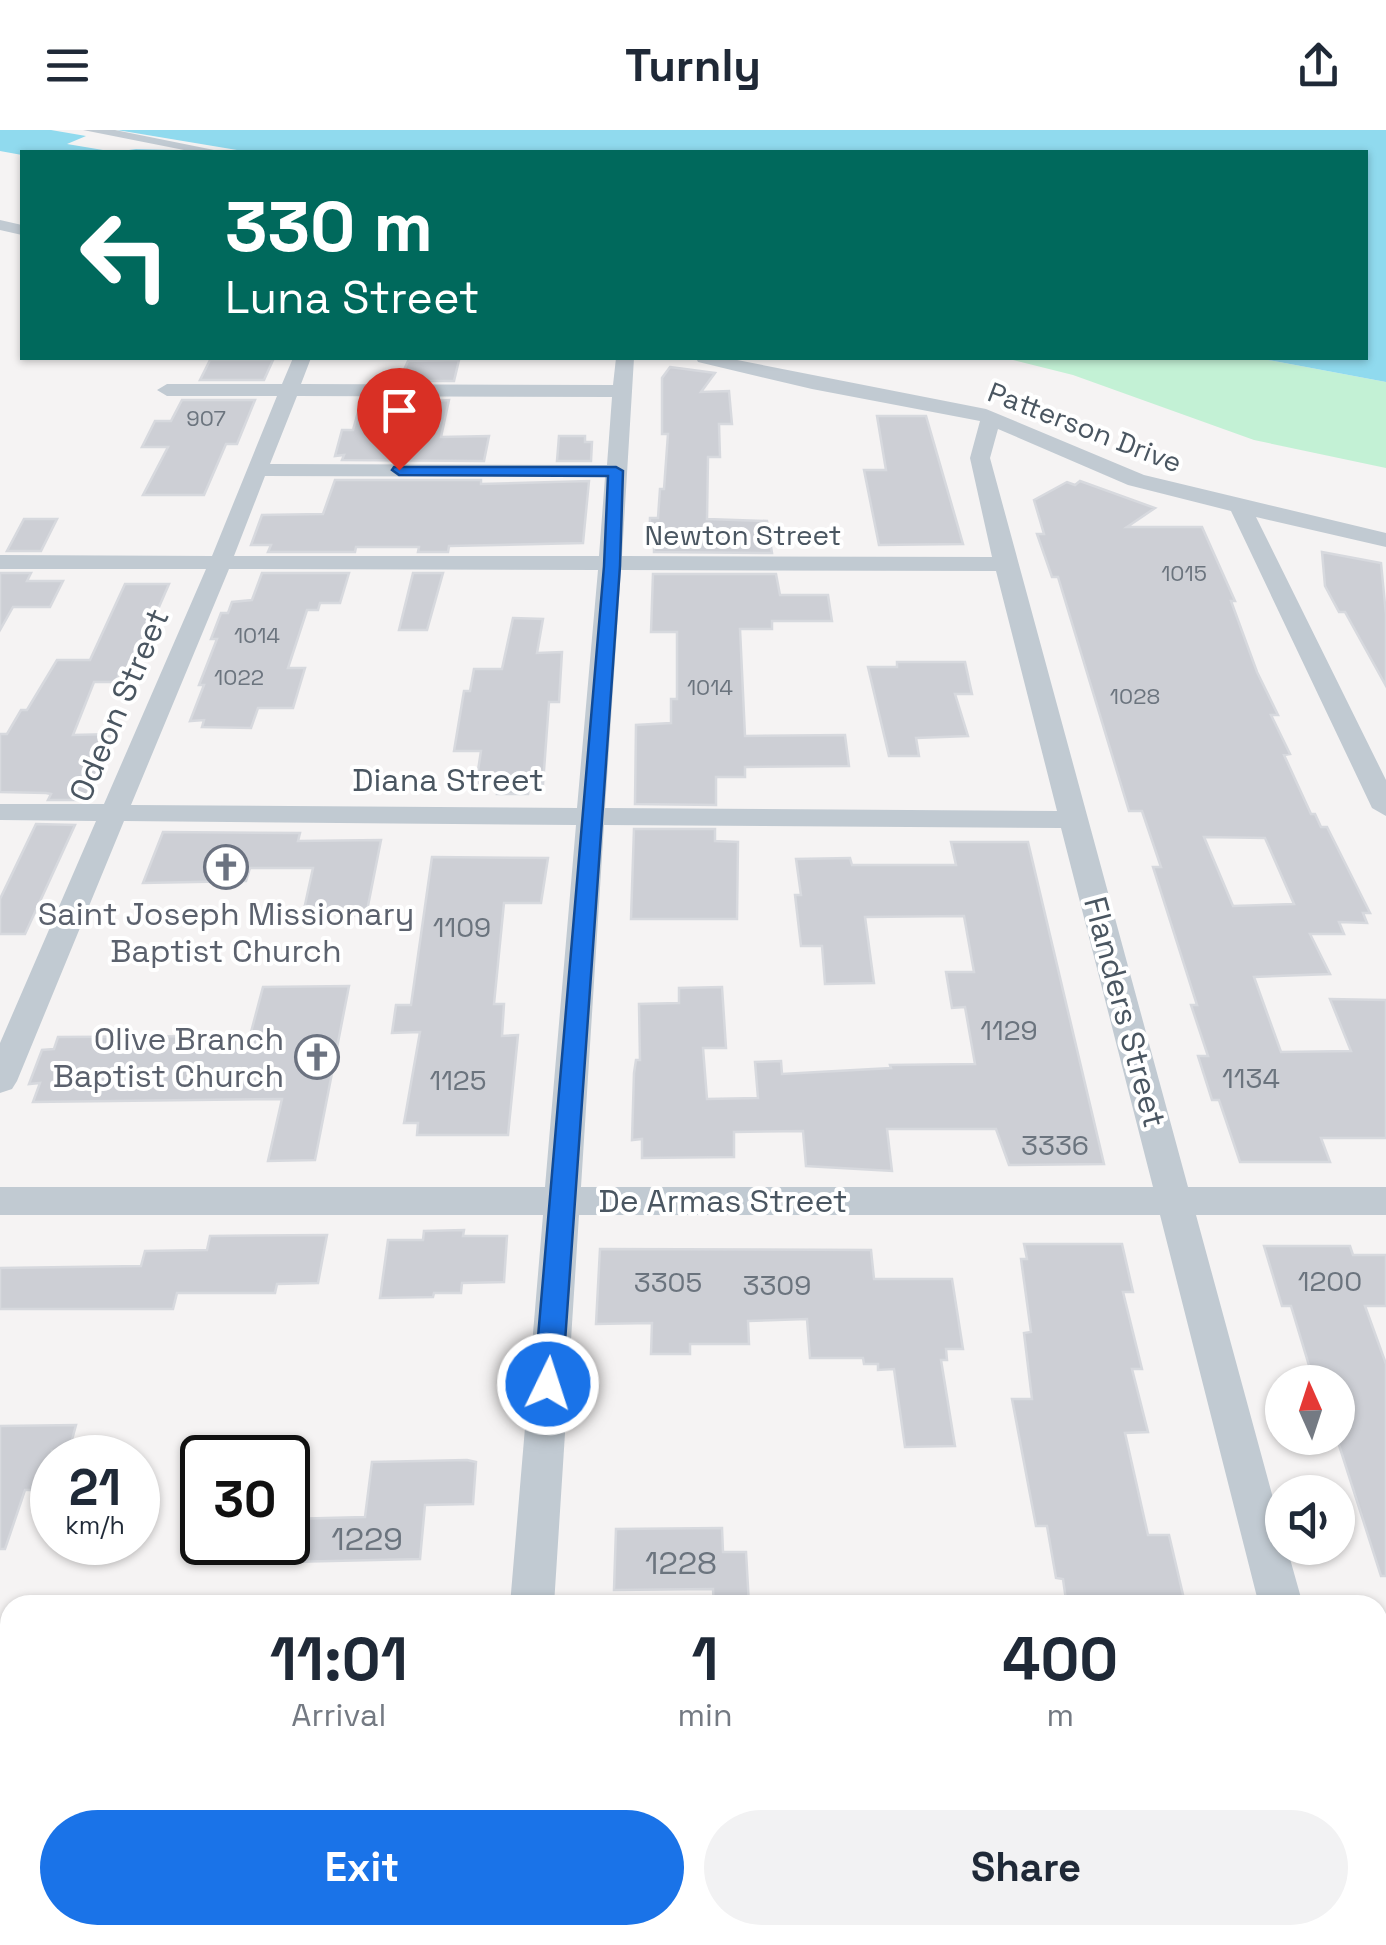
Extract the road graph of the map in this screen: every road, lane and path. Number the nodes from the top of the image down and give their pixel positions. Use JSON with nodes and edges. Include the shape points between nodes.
{"nodes":[{"id":1,"x":90,"y":130,"type":"edge"},
{"id":2,"x":206,"y":150,"type":"edge"},
{"id":3,"x":301,"y":360,"type":"edge"},
{"id":4,"x":625,"y":360,"type":"edge"},
{"id":5,"x":714,"y":360,"type":"edge"},
{"id":6,"x":167,"y":390,"type":"dead end"},
{"id":7,"x":288,"y":390,"type":"junction"},
{"id":8,"x":622,"y":391,"type":"junction"},
{"id":9,"x":992,"y":419,"type":"junction"},
{"id":10,"x":255,"y":470,"type":"junction"},
{"id":11,"x":616,"y":471,"type":"junction"},
{"id":12,"x":1241,"y":509,"type":"junction"},
{"id":13,"x":1386,"y":540,"type":"edge"},
{"id":14,"x":0,"y":562,"type":"edge"},
{"id":15,"x":220,"y":563,"type":"junction"},
{"id":16,"x":1006,"y":564,"type":"junction"},
{"id":17,"x":612,"y":566,"type":"junction"},
{"id":18,"x":1386,"y":808,"type":"edge"},
{"id":19,"x":0,"y":812,"type":"edge"},
{"id":20,"x":111,"y":813,"type":"junction"},
{"id":21,"x":592,"y":816,"type":"junction"},
{"id":22,"x":1075,"y":820,"type":"junction"},
{"id":23,"x":0,"y":1081,"type":"edge"},
{"id":24,"x":0,"y":1200,"type":"edge"},
{"id":25,"x":562,"y":1201,"type":"junction"},
{"id":26,"x":1175,"y":1201,"type":"junction"},
{"id":27,"x":1386,"y":1202,"type":"edge"},
{"id":28,"x":533,"y":1595,"type":"edge"},
{"id":29,"x":1278,"y":1595,"type":"edge"}],
"edges":[{"from":1,"to":2,"type":"street"},
{"from":3,"to":7,"type":"street","name":"Odeon Street"},
{"from":4,"to":8,"type":"street"},
{"from":5,"to":9,"type":"street","name":"Patterson Drive"},
{"from":6,"to":7,"type":"street"},
{"from":7,"to":8,"type":"street"},
{"from":7,"to":10,"type":"street","name":"Odeon Street"},
{"from":8,"to":11,"type":"street"},
{"from":9,"to":12,"type":"street","name":"Patterson Drive","via":[[1136,480]]},
{"from":9,"to":16,"type":"street","name":"Flanders Street","via":[[980,458]]},
{"from":10,"to":11,"type":"street"},
{"from":10,"to":15,"type":"street","name":"Odeon Street"},
{"from":11,"to":17,"type":"street"},
{"from":12,"to":13,"type":"street","name":"Patterson Drive"},
{"from":12,"to":18,"type":"street"},
{"from":14,"to":15,"type":"street","name":"Newton Street"},
{"from":15,"to":17,"type":"street","name":"Newton Street"},
{"from":15,"to":20,"type":"street","name":"Odeon Street"},
{"from":16,"to":17,"type":"street","name":"Newton Street"},
{"from":16,"to":22,"type":"street","name":"Flanders Street"},
{"from":17,"to":21,"type":"street"},
{"from":19,"to":20,"type":"street","name":"Diana Street"},
{"from":20,"to":21,"type":"street","name":"Diana Street"},
{"from":20,"to":23,"type":"street","name":"Odeon Street"},
{"from":21,"to":22,"type":"street","name":"Diana Street"},
{"from":21,"to":25,"type":"street"},
{"from":22,"to":26,"type":"street","name":"Flanders Street"},
{"from":24,"to":25,"type":"street","name":"De Armas Street"},
{"from":25,"to":26,"type":"street","name":"De Armas Street"},
{"from":25,"to":28,"type":"street"},
{"from":26,"to":27,"type":"street","name":"De Armas Street"},
{"from":26,"to":29,"type":"street","name":"Flanders Street"}]}
